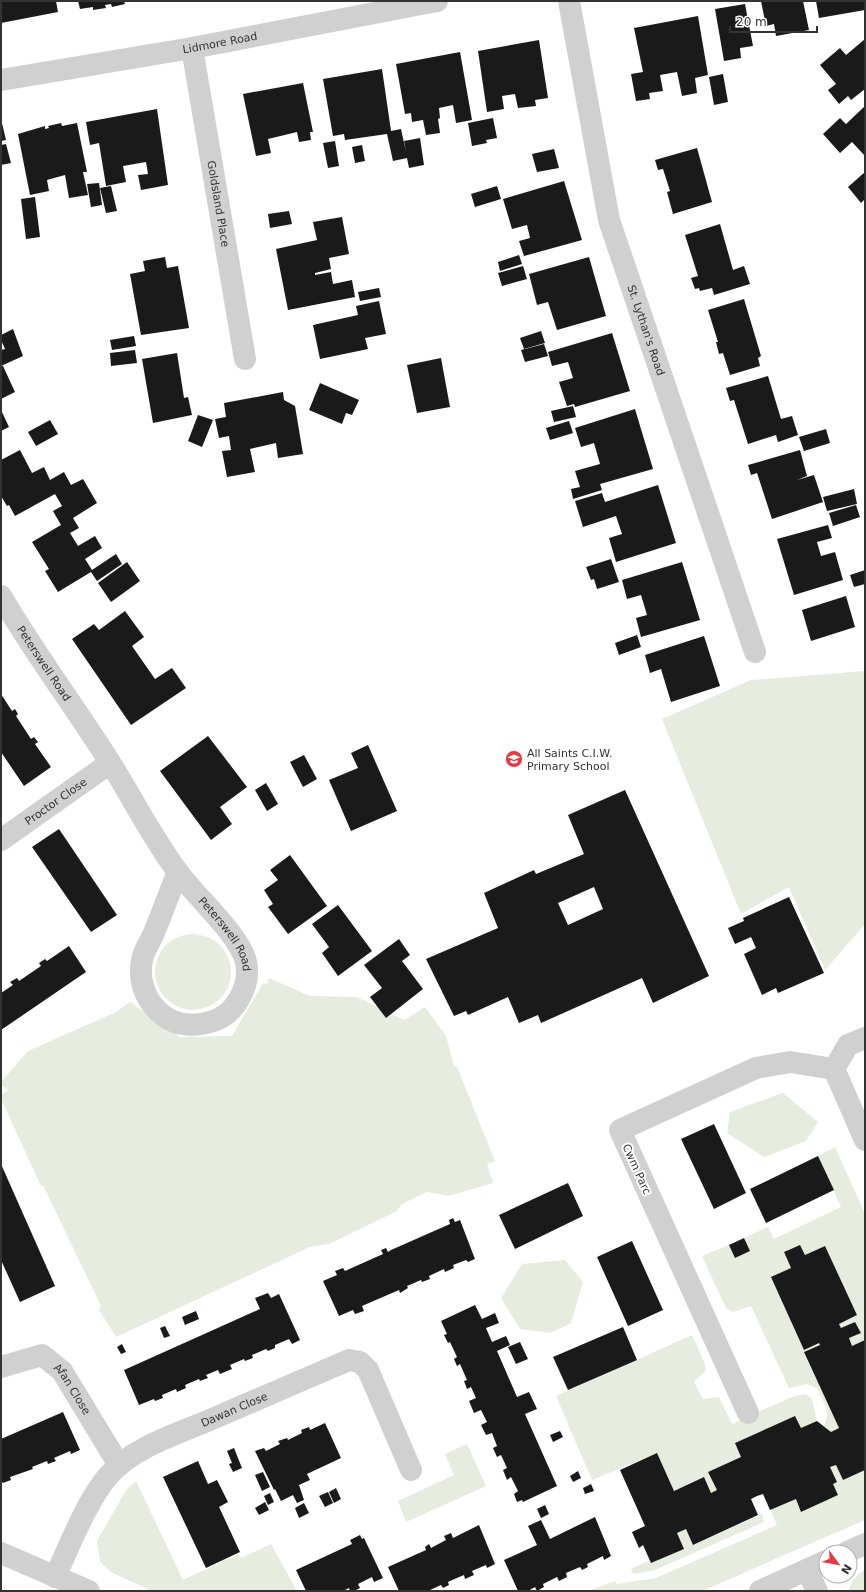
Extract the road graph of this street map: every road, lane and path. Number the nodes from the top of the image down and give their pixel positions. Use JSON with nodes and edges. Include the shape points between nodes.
{"nodes":[{"id":1,"x":437,"y":1,"type":"edge"},
{"id":2,"x":569,"y":1,"type":"edge"},
{"id":3,"x":192,"y":48,"type":"junction"},
{"id":4,"x":1,"y":80,"type":"edge"},
{"id":5,"x":245,"y":359,"type":"dead end"},
{"id":6,"x":1,"y":596,"type":"edge"},
{"id":7,"x":755,"y":652,"type":"dead end"},
{"id":8,"x":110,"y":763,"type":"junction"},
{"id":9,"x":1,"y":840,"type":"edge"},
{"id":10,"x":178,"y":872,"type":"junction"},
{"id":11,"x":865,"y":1038,"type":"edge"},
{"id":12,"x":834,"y":1069,"type":"junction"},
{"id":13,"x":865,"y":1140,"type":"edge"},
{"id":14,"x":1,"y":1367,"type":"edge"},
{"id":15,"x":748,"y":1413,"type":"dead end"},
{"id":16,"x":119,"y":1465,"type":"junction"},
{"id":17,"x":411,"y":1470,"type":"dead end"},
{"id":18,"x":1,"y":1553,"type":"edge"},
{"id":19,"x":816,"y":1566,"type":"edge"},
{"id":20,"x":55,"y":1577,"type":"junction"},
{"id":21,"x":89,"y":1591,"type":"edge"},
{"id":22,"x":760,"y":1591,"type":"edge"},
{"id":23,"x":817,"y":1591,"type":"edge"}],
"edges":[{"from":1,"to":3,"type":"street","name":"Lidmore Road"},
{"from":2,"to":7,"type":"street","name":"St. Lythan's Road","via":[[609,220]]},
{"from":3,"to":4,"type":"street","name":"Lidmore Road"},
{"from":3,"to":5,"type":"street","name":"Goldsland Place"},
{"from":6,"to":8,"type":"street","name":"Peterswell Road"},
{"from":8,"to":9,"type":"street","name":"Proctor Close"},
{"from":8,"to":10,"type":"street","name":"Peterswell Road"},
{"from":10,"to":10,"type":"street","name":"Peterswell Road","via":[[240,946],[246,963],[246,980],[241,997],[215,1021],[198,1025],[181,1024],[165,1017],[152,1006],[143,990],[140,973],[143,956]]},
{"from":11,"to":12,"type":"street","via":[[848,1045]]},
{"from":12,"to":13,"type":"street"},
{"from":12,"to":15,"type":"street","name":"Cwm Parc","via":[[790,1062],[756,1068],[620,1130]]},
{"from":14,"to":16,"type":"street","name":"Afan Close","via":[[42,1355],[62,1371]]},
{"from":16,"to":17,"type":"street","name":"Dawan Close","via":[[152,1445],[349,1360],[360,1362],[368,1370]]},
{"from":16,"to":20,"type":"street","name":"Dawan Close","via":[[108,1476],[84,1515]]},
{"from":18,"to":20,"type":"street"},
{"from":19,"to":22,"type":"street"},
{"from":19,"to":23,"type":"street"},
{"from":20,"to":21,"type":"street"}]}
